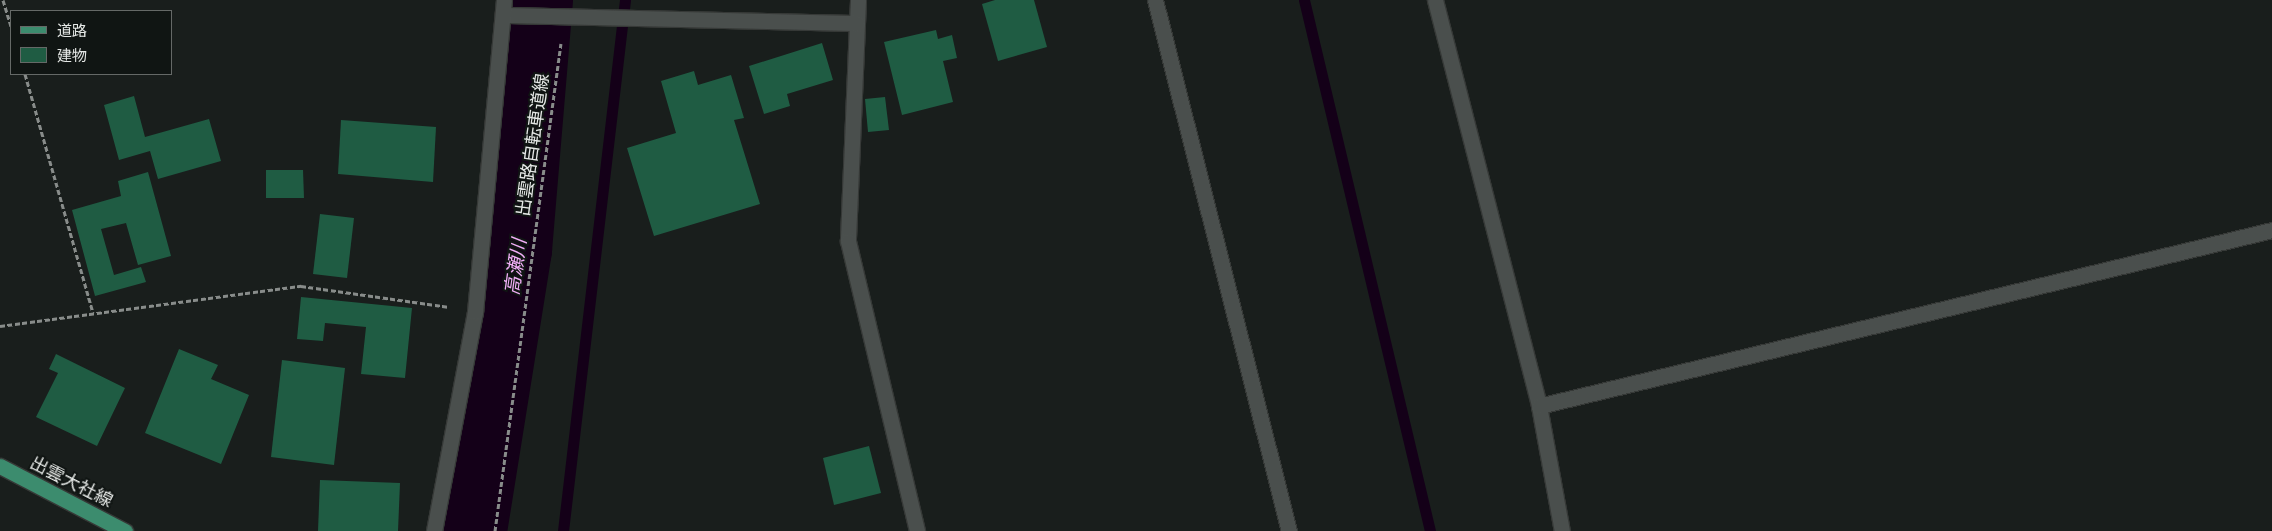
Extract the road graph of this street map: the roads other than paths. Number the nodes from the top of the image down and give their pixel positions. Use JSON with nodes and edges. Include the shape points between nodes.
{"nodes":[{"id":1,"x":504,"y":0,"type":"edge"},
{"id":2,"x":858,"y":0,"type":"edge"},
{"id":3,"x":1155,"y":0,"type":"edge"},
{"id":4,"x":1435,"y":0,"type":"edge"},
{"id":5,"x":504,"y":15,"type":"junction"},
{"id":6,"x":857,"y":23,"type":"junction"},
{"id":7,"x":2272,"y":230,"type":"edge"},
{"id":8,"x":1539,"y":406,"type":"junction"},
{"id":9,"x":0,"y":466,"type":"edge"},
{"id":10,"x":125,"y":531,"type":"edge"},
{"id":11,"x":434,"y":531,"type":"edge"},
{"id":12,"x":917,"y":531,"type":"edge"},
{"id":13,"x":1289,"y":531,"type":"edge"},
{"id":14,"x":1562,"y":531,"type":"edge"}],
"edges":[{"from":1,"to":5,"type":"street"},
{"from":2,"to":6,"type":"street"},
{"from":3,"to":13,"type":"street"},
{"from":4,"to":8,"type":"street"},
{"from":5,"to":6,"type":"street"},
{"from":5,"to":11,"type":"street","via":[[475,312]]},
{"from":6,"to":12,"type":"street","via":[[848,241]]},
{"from":7,"to":8,"type":"street"},
{"from":8,"to":14,"type":"street"},
{"from":9,"to":10,"type":"main road","name":"出雲大社線"}]}
